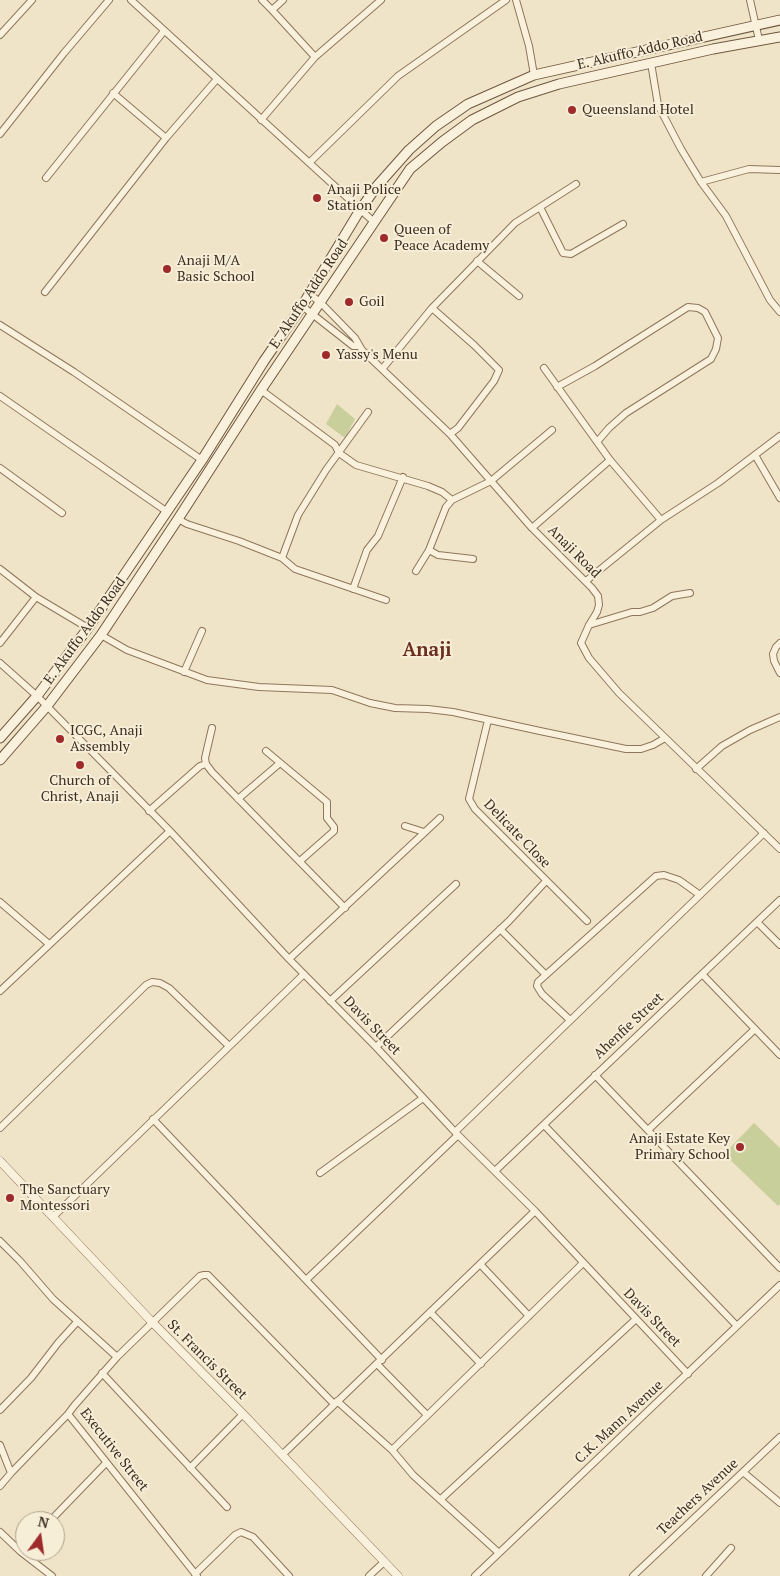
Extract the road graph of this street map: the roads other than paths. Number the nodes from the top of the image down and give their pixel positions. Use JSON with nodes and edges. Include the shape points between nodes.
{"nodes":[{"id":1,"x":32,"y":0,"type":"edge"},
{"id":2,"x":109,"y":0,"type":"edge"},
{"id":3,"x":131,"y":0,"type":"edge"},
{"id":4,"x":262,"y":0,"type":"edge"},
{"id":5,"x":283,"y":0,"type":"edge"},
{"id":6,"x":381,"y":0,"type":"edge"},
{"id":7,"x":506,"y":0,"type":"edge"},
{"id":8,"x":516,"y":0,"type":"edge"},
{"id":9,"x":750,"y":0,"type":"edge"},
{"id":10,"x":272,"y":10,"type":"junction"},
{"id":11,"x":780,"y":20,"type":"edge"},
{"id":12,"x":755,"y":25,"type":"junction"},
{"id":13,"x":164,"y":30,"type":"junction"},
{"id":14,"x":0,"y":35,"type":"edge"},
{"id":15,"x":780,"y":37,"type":"edge"},
{"id":16,"x":759,"y":40,"type":"junction"},
{"id":17,"x":315,"y":57,"type":"junction"},
{"id":18,"x":651,"y":63,"type":"junction"},
{"id":19,"x":534,"y":75,"type":"junction"},
{"id":20,"x":217,"y":79,"type":"junction"},
{"id":21,"x":113,"y":93,"type":"junction"},
{"id":22,"x":261,"y":120,"type":"junction"},
{"id":23,"x":0,"y":134,"type":"edge"},
{"id":24,"x":166,"y":138,"type":"junction"},
{"id":25,"x":310,"y":162,"type":"junction"},
{"id":26,"x":780,"y":170,"type":"edge"},
{"id":27,"x":46,"y":178,"type":"dead end"},
{"id":28,"x":701,"y":182,"type":"junction"},
{"id":29,"x":576,"y":184,"type":"dead end"},
{"id":30,"x":540,"y":207,"type":"junction"},
{"id":31,"x":360,"y":210,"type":"junction"},
{"id":32,"x":374,"y":222,"type":"junction"},
{"id":33,"x":623,"y":224,"type":"dead end"},
{"id":34,"x":477,"y":261,"type":"junction"},
{"id":35,"x":44,"y":292,"type":"dead end"},
{"id":36,"x":309,"y":294,"type":"junction"},
{"id":37,"x":519,"y":296,"type":"dead end"},
{"id":38,"x":320,"y":302,"type":"junction"},
{"id":39,"x":302,"y":306,"type":"junction"},
{"id":40,"x":432,"y":308,"type":"junction"},
{"id":41,"x":780,"y":312,"type":"edge"},
{"id":42,"x":312,"y":314,"type":"junction"},
{"id":43,"x":0,"y":325,"type":"edge"},
{"id":44,"x":359,"y":346,"type":"junction"},
{"id":45,"x":383,"y":368,"type":"junction"},
{"id":46,"x":544,"y":368,"type":"dead end"},
{"id":47,"x":557,"y":387,"type":"junction"},
{"id":48,"x":261,"y":390,"type":"junction"},
{"id":49,"x":0,"y":396,"type":"edge"},
{"id":50,"x":368,"y":412,"type":"dead end"},
{"id":51,"x":552,"y":430,"type":"dead end"},
{"id":52,"x":450,"y":434,"type":"junction"},
{"id":53,"x":780,"y":436,"type":"edge"},
{"id":54,"x":597,"y":442,"type":"junction"},
{"id":55,"x":339,"y":453,"type":"junction"},
{"id":56,"x":755,"y":455,"type":"junction"},
{"id":57,"x":202,"y":460,"type":"junction"},
{"id":58,"x":610,"y":460,"type":"junction"},
{"id":59,"x":0,"y":468,"type":"edge"},
{"id":60,"x":403,"y":477,"type":"junction"},
{"id":61,"x":491,"y":481,"type":"junction"},
{"id":62,"x":780,"y":498,"type":"edge"},
{"id":63,"x":452,"y":500,"type":"junction"},
{"id":64,"x":166,"y":511,"type":"junction"},
{"id":65,"x":62,"y":513,"type":"dead end"},
{"id":66,"x":178,"y":519,"type":"junction"},
{"id":67,"x":661,"y":520,"type":"junction"},
{"id":68,"x":532,"y":528,"type":"junction"},
{"id":69,"x":428,"y":550,"type":"junction"},
{"id":70,"x":282,"y":558,"type":"junction"},
{"id":71,"x":473,"y":559,"type":"dead end"},
{"id":72,"x":0,"y":569,"type":"edge"},
{"id":73,"x":416,"y":571,"type":"dead end"},
{"id":74,"x":586,"y":581,"type":"junction"},
{"id":75,"x":352,"y":589,"type":"junction"},
{"id":76,"x":690,"y":593,"type":"dead end"},
{"id":77,"x":36,"y":598,"type":"junction"},
{"id":78,"x":386,"y":600,"type":"dead end"},
{"id":79,"x":589,"y":625,"type":"junction"},
{"id":80,"x":88,"y":628,"type":"junction"},
{"id":81,"x":202,"y":631,"type":"dead end"},
{"id":82,"x":101,"y":635,"type":"junction"},
{"id":83,"x":0,"y":643,"type":"edge"},
{"id":84,"x":780,"y":643,"type":"edge"},
{"id":85,"x":0,"y":663,"type":"edge"},
{"id":86,"x":184,"y":672,"type":"junction"},
{"id":87,"x":780,"y":673,"type":"edge"},
{"id":88,"x":37,"y":696,"type":"junction"},
{"id":89,"x":47,"y":706,"type":"junction"},
{"id":90,"x":780,"y":717,"type":"edge"},
{"id":91,"x":488,"y":720,"type":"junction"},
{"id":92,"x":212,"y":728,"type":"dead end"},
{"id":93,"x":0,"y":738,"type":"edge"},
{"id":94,"x":665,"y":738,"type":"junction"},
{"id":95,"x":266,"y":751,"type":"dead end"},
{"id":96,"x":0,"y":760,"type":"edge"},
{"id":97,"x":280,"y":763,"type":"junction"},
{"id":98,"x":206,"y":764,"type":"junction"},
{"id":99,"x":696,"y":769,"type":"junction"},
{"id":100,"x":238,"y":799,"type":"junction"},
{"id":101,"x":150,"y":811,"type":"junction"},
{"id":102,"x":440,"y":818,"type":"dead end"},
{"id":103,"x":405,"y":826,"type":"dead end"},
{"id":104,"x":170,"y":831,"type":"junction"},
{"id":105,"x":424,"y":832,"type":"junction"},
{"id":106,"x":764,"y":833,"type":"junction"},
{"id":107,"x":780,"y":849,"type":"edge"},
{"id":108,"x":300,"y":861,"type":"junction"},
{"id":109,"x":546,"y":881,"type":"junction"},
{"id":110,"x":456,"y":884,"type":"dead end"},
{"id":111,"x":700,"y":894,"type":"junction"},
{"id":112,"x":780,"y":900,"type":"edge"},
{"id":113,"x":0,"y":902,"type":"edge"},
{"id":114,"x":345,"y":908,"type":"junction"},
{"id":115,"x":587,"y":921,"type":"dead end"},
{"id":116,"x":757,"y":922,"type":"junction"},
{"id":117,"x":500,"y":929,"type":"junction"},
{"id":118,"x":49,"y":944,"type":"junction"},
{"id":119,"x":780,"y":946,"type":"edge"},
{"id":120,"x":289,"y":959,"type":"junction"},
{"id":121,"x":304,"y":974,"type":"junction"},
{"id":122,"x":702,"y":974,"type":"junction"},
{"id":123,"x":546,"y":975,"type":"junction"},
{"id":124,"x":0,"y":991,"type":"edge"},
{"id":125,"x":330,"y":1001,"type":"junction"},
{"id":126,"x":570,"y":1020,"type":"junction"},
{"id":127,"x":754,"y":1029,"type":"junction"},
{"id":128,"x":230,"y":1046,"type":"junction"},
{"id":129,"x":376,"y":1047,"type":"junction"},
{"id":130,"x":780,"y":1055,"type":"edge"},
{"id":131,"x":595,"y":1075,"type":"junction"},
{"id":132,"x":423,"y":1098,"type":"junction"},
{"id":133,"x":153,"y":1119,"type":"junction"},
{"id":134,"x":544,"y":1125,"type":"junction"},
{"id":135,"x":0,"y":1128,"type":"edge"},
{"id":136,"x":648,"y":1130,"type":"junction"},
{"id":137,"x":457,"y":1134,"type":"junction"},
{"id":138,"x":0,"y":1161,"type":"edge"},
{"id":139,"x":495,"y":1171,"type":"junction"},
{"id":140,"x":320,"y":1173,"type":"dead end"},
{"id":141,"x":534,"y":1211,"type":"junction"},
{"id":142,"x":53,"y":1217,"type":"junction"},
{"id":143,"x":0,"y":1241,"type":"edge"},
{"id":144,"x":583,"y":1263,"type":"junction"},
{"id":145,"x":480,"y":1264,"type":"junction"},
{"id":146,"x":780,"y":1268,"type":"edge"},
{"id":147,"x":306,"y":1280,"type":"junction"},
{"id":148,"x":780,"y":1285,"type":"edge"},
{"id":149,"x":430,"y":1312,"type":"junction"},
{"id":150,"x":529,"y":1316,"type":"junction"},
{"id":151,"x":636,"y":1319,"type":"junction"},
{"id":152,"x":77,"y":1322,"type":"junction"},
{"id":153,"x":153,"y":1323,"type":"junction"},
{"id":154,"x":738,"y":1326,"type":"junction"},
{"id":155,"x":117,"y":1357,"type":"junction"},
{"id":156,"x":379,"y":1362,"type":"junction"},
{"id":157,"x":481,"y":1364,"type":"junction"},
{"id":158,"x":102,"y":1373,"type":"junction"},
{"id":159,"x":688,"y":1374,"type":"junction"},
{"id":160,"x":336,"y":1403,"type":"junction"},
{"id":161,"x":0,"y":1410,"type":"edge"},
{"id":162,"x":68,"y":1414,"type":"junction"},
{"id":163,"x":243,"y":1414,"type":"junction"},
{"id":164,"x":427,"y":1415,"type":"junction"},
{"id":165,"x":780,"y":1437,"type":"edge"},
{"id":166,"x":0,"y":1446,"type":"edge"},
{"id":167,"x":392,"y":1450,"type":"junction"},
{"id":168,"x":282,"y":1455,"type":"junction"},
{"id":169,"x":106,"y":1463,"type":"junction"},
{"id":170,"x":190,"y":1468,"type":"junction"},
{"id":171,"x":743,"y":1472,"type":"junction"},
{"id":172,"x":11,"y":1473,"type":"junction"},
{"id":173,"x":0,"y":1486,"type":"edge"},
{"id":174,"x":441,"y":1499,"type":"junction"},
{"id":175,"x":780,"y":1503,"type":"edge"},
{"id":176,"x":227,"y":1507,"type":"dead end"},
{"id":177,"x":60,"y":1511,"type":"edge"},
{"id":178,"x":0,"y":1532,"type":"edge"},
{"id":179,"x":15,"y":1544,"type":"edge"},
{"id":180,"x":731,"y":1548,"type":"dead end"},
{"id":181,"x":499,"y":1553,"type":"junction"},
{"id":182,"x":35,"y":1561,"type":"edge"},
{"id":183,"x":384,"y":1562,"type":"junction"},
{"id":184,"x":196,"y":1575,"type":"edge"},
{"id":185,"x":52,"y":1576,"type":"edge"},
{"id":186,"x":289,"y":1576,"type":"edge"},
{"id":187,"x":369,"y":1576,"type":"edge"},
{"id":188,"x":398,"y":1576,"type":"edge"},
{"id":189,"x":475,"y":1576,"type":"edge"},
{"id":190,"x":633,"y":1576,"type":"edge"},
{"id":191,"x":706,"y":1576,"type":"edge"}],
"edges":[{"from":1,"to":14,"type":"street"},
{"from":2,"to":23,"type":"street"},
{"from":3,"to":13,"type":"street"},
{"from":4,"to":10,"type":"street"},
{"from":5,"to":10,"type":"street"},
{"from":6,"to":17,"type":"street"},
{"from":7,"to":25,"type":"street","via":[[398,76]]},
{"from":8,"to":19,"type":"street"},
{"from":9,"to":12,"type":"street"},
{"from":10,"to":17,"type":"street"},
{"from":11,"to":12,"type":"main road","name":"E. Akuffo Addo Road"},
{"from":12,"to":16,"type":"street"},
{"from":12,"to":19,"type":"main road","name":"E. Akuffo Addo Road"},
{"from":13,"to":20,"type":"street"},
{"from":13,"to":21,"type":"street"},
{"from":15,"to":16,"type":"main road","name":"E. Akuffo Addo Road"},
{"from":16,"to":18,"type":"main road","name":"E. Akuffo Addo Road"},
{"from":17,"to":22,"type":"street"},
{"from":18,"to":28,"type":"street","via":[[658,105]]},
{"from":18,"to":32,"type":"main road","name":"E. Akuffo Addo Road","via":[[518,97],[472,120],[410,169]]},
{"from":19,"to":31,"type":"main road","name":"E. Akuffo Addo Road","via":[[468,104],[436,126],[409,150]]},
{"from":20,"to":22,"type":"street"},
{"from":20,"to":24,"type":"street"},
{"from":21,"to":24,"type":"street"},
{"from":21,"to":27,"type":"street"},
{"from":22,"to":25,"type":"street"},
{"from":24,"to":35,"type":"street"},
{"from":25,"to":31,"type":"street"},
{"from":26,"to":28,"type":"street","via":[[749,169]]},
{"from":28,"to":41,"type":"street","via":[[726,216],[770,300]]},
{"from":29,"to":30,"type":"street"},
{"from":30,"to":33,"type":"street","via":[[563,253],[571,254]]},
{"from":30,"to":34,"type":"street","via":[[515,223]]},
{"from":31,"to":32,"type":"street"},
{"from":31,"to":36,"type":"main road","name":"E. Akuffo Addo Road"},
{"from":32,"to":38,"type":"main road","name":"E. Akuffo Addo Road"},
{"from":34,"to":37,"type":"street"},
{"from":34,"to":40,"type":"street"},
{"from":36,"to":38,"type":"street","name":"Anaji Road"},
{"from":36,"to":39,"type":"main road","name":"E. Akuffo Addo Road"},
{"from":38,"to":42,"type":"main road","name":"E. Akuffo Addo Road"},
{"from":38,"to":44,"type":"street","name":"Anaji Road","via":[[356,338]]},
{"from":39,"to":42,"type":"street","name":"Anaji Road"},
{"from":39,"to":57,"type":"main road","name":"E. Akuffo Addo Road"},
{"from":40,"to":45,"type":"street"},
{"from":40,"to":52,"type":"street","via":[[499,370],[458,428]]},
{"from":42,"to":44,"type":"street","name":"Anaji Road","via":[[353,346]]},
{"from":42,"to":48,"type":"main road","name":"E. Akuffo Addo Road"},
{"from":43,"to":57,"type":"street"},
{"from":44,"to":45,"type":"street","name":"Anaji Road"},
{"from":45,"to":52,"type":"street","name":"Anaji Road"},
{"from":46,"to":47,"type":"street"},
{"from":47,"to":54,"type":"street"},
{"from":47,"to":54,"type":"street","via":[[688,307],[705,312],[718,338],[712,359],[626,413]]},
{"from":48,"to":55,"type":"street","via":[[335,444]]},
{"from":48,"to":66,"type":"main road","name":"E. Akuffo Addo Road"},
{"from":49,"to":64,"type":"street"},
{"from":50,"to":55,"type":"street"},
{"from":51,"to":61,"type":"street"},
{"from":52,"to":61,"type":"street","name":"Anaji Road"},
{"from":53,"to":56,"type":"street"},
{"from":54,"to":58,"type":"street"},
{"from":55,"to":60,"type":"street","via":[[356,465]]},
{"from":55,"to":70,"type":"street","via":[[298,515]]},
{"from":56,"to":62,"type":"street"},
{"from":56,"to":67,"type":"street"},
{"from":57,"to":64,"type":"main road","name":"E. Akuffo Addo Road"},
{"from":58,"to":67,"type":"street"},
{"from":58,"to":68,"type":"street"},
{"from":59,"to":65,"type":"street"},
{"from":60,"to":63,"type":"street","via":[[442,492]]},
{"from":60,"to":75,"type":"street","via":[[378,536],[367,550]]},
{"from":61,"to":63,"type":"street"},
{"from":61,"to":68,"type":"street","name":"Anaji Road"},
{"from":63,"to":69,"type":"street"},
{"from":64,"to":80,"type":"main road","name":"E. Akuffo Addo Road"},
{"from":66,"to":70,"type":"street"},
{"from":66,"to":82,"type":"main road","name":"E. Akuffo Addo Road"},
{"from":67,"to":74,"type":"street"},
{"from":68,"to":74,"type":"street","name":"Anaji Road"},
{"from":69,"to":71,"type":"street","via":[[438,555]]},
{"from":69,"to":73,"type":"street"},
{"from":70,"to":75,"type":"street","via":[[295,569]]},
{"from":72,"to":77,"type":"street"},
{"from":74,"to":79,"type":"street","name":"Anaji Road","via":[[598,596],[599,605]]},
{"from":75,"to":78,"type":"street"},
{"from":76,"to":79,"type":"street","via":[[672,596],[653,608]]},
{"from":77,"to":80,"type":"street"},
{"from":77,"to":83,"type":"street"},
{"from":79,"to":94,"type":"street","name":"Anaji Road","via":[[581,643],[589,658]]},
{"from":80,"to":88,"type":"main road","name":"E. Akuffo Addo Road"},
{"from":81,"to":86,"type":"street"},
{"from":82,"to":86,"type":"street","via":[[127,650]]},
{"from":82,"to":89,"type":"main road","name":"E. Akuffo Addo Road"},
{"from":84,"to":87,"type":"street","via":[[773,654]]},
{"from":85,"to":88,"type":"street","name":"Davis Street"},
{"from":86,"to":91,"type":"street","via":[[208,680],[259,687],[332,690],[394,708],[444,710]]},
{"from":88,"to":89,"type":"street","name":"Davis Street"},
{"from":88,"to":93,"type":"main road","name":"E. Akuffo Addo Road"},
{"from":89,"to":96,"type":"main road","name":"E. Akuffo Addo Road"},
{"from":89,"to":101,"type":"street","name":"Davis Street"},
{"from":90,"to":99,"type":"street","via":[[722,746]]},
{"from":91,"to":94,"type":"street","via":[[626,748],[641,749]]},
{"from":91,"to":109,"type":"street","name":"Delicate Close","via":[[468,799]]},
{"from":92,"to":98,"type":"street"},
{"from":94,"to":99,"type":"street","name":"Anaji Road"},
{"from":95,"to":97,"type":"street"},
{"from":97,"to":100,"type":"street"},
{"from":97,"to":108,"type":"street","via":[[327,802],[327,818],[334,827],[334,831]]},
{"from":98,"to":100,"type":"street"},
{"from":98,"to":101,"type":"street"},
{"from":99,"to":106,"type":"street","name":"Anaji Road"},
{"from":100,"to":108,"type":"street"},
{"from":101,"to":104,"type":"street","name":"Davis Street"},
{"from":102,"to":105,"type":"street"},
{"from":103,"to":105,"type":"street"},
{"from":104,"to":118,"type":"street"},
{"from":104,"to":120,"type":"street","name":"Davis Street"},
{"from":105,"to":114,"type":"street"},
{"from":106,"to":107,"type":"street","name":"Anaji Road"},
{"from":106,"to":111,"type":"street"},
{"from":108,"to":114,"type":"street"},
{"from":109,"to":115,"type":"street","name":"Delicate Close"},
{"from":109,"to":117,"type":"street"},
{"from":110,"to":125,"type":"street"},
{"from":111,"to":123,"type":"street","via":[[679,880],[656,876]]},
{"from":111,"to":126,"type":"street"},
{"from":112,"to":116,"type":"street","name":"Ahenfie Street"},
{"from":113,"to":118,"type":"street"},
{"from":114,"to":120,"type":"street"},
{"from":116,"to":119,"type":"street"},
{"from":116,"to":122,"type":"street","name":"Ahenfie Street"},
{"from":117,"to":123,"type":"street"},
{"from":117,"to":129,"type":"street"},
{"from":118,"to":124,"type":"street"},
{"from":120,"to":121,"type":"street","name":"Davis Street"},
{"from":121,"to":125,"type":"street","name":"Davis Street"},
{"from":121,"to":128,"type":"street"},
{"from":122,"to":127,"type":"street"},
{"from":122,"to":131,"type":"street","name":"Ahenfie Street"},
{"from":123,"to":126,"type":"street","via":[[537,986]]},
{"from":125,"to":129,"type":"street","name":"Davis Street"},
{"from":126,"to":137,"type":"street"},
{"from":127,"to":130,"type":"street"},
{"from":127,"to":136,"type":"street"},
{"from":128,"to":133,"type":"street"},
{"from":128,"to":135,"type":"street","via":[[169,988],[152,982]]},
{"from":129,"to":132,"type":"street","name":"Davis Street"},
{"from":131,"to":134,"type":"street","name":"Ahenfie Street"},
{"from":131,"to":136,"type":"street"},
{"from":132,"to":137,"type":"street","name":"Davis Street"},
{"from":132,"to":140,"type":"street"},
{"from":133,"to":142,"type":"street"},
{"from":133,"to":147,"type":"street"},
{"from":134,"to":139,"type":"street","name":"Ahenfie Street"},
{"from":134,"to":154,"type":"street"},
{"from":136,"to":146,"type":"street"},
{"from":137,"to":139,"type":"street","name":"Davis Street"},
{"from":137,"to":147,"type":"street"},
{"from":138,"to":142,"type":"street","name":"St. Francis Street"},
{"from":139,"to":141,"type":"street","name":"Davis Street"},
{"from":141,"to":144,"type":"street","name":"Davis Street"},
{"from":141,"to":145,"type":"street"},
{"from":142,"to":153,"type":"street","name":"St. Francis Street"},
{"from":143,"to":152,"type":"street"},
{"from":144,"to":150,"type":"street"},
{"from":144,"to":151,"type":"street","name":"Davis Street"},
{"from":145,"to":149,"type":"street"},
{"from":145,"to":150,"type":"street"},
{"from":147,"to":156,"type":"street"},
{"from":148,"to":154,"type":"street","name":"C.K. Mann Avenue"},
{"from":149,"to":156,"type":"street"},
{"from":149,"to":157,"type":"street"},
{"from":150,"to":157,"type":"street"},
{"from":151,"to":159,"type":"street","name":"Davis Street"},
{"from":151,"to":174,"type":"street"},
{"from":152,"to":155,"type":"street"},
{"from":152,"to":161,"type":"street","via":[[32,1378]]},
{"from":153,"to":155,"type":"street","name":"Executive Street"},
{"from":153,"to":160,"type":"street","name":"Executive Street","via":[[200,1276],[208,1275]]},
{"from":153,"to":163,"type":"street","name":"St. Francis Street"},
{"from":154,"to":159,"type":"street","name":"C.K. Mann Avenue"},
{"from":155,"to":158,"type":"street","name":"Executive Street"},
{"from":156,"to":160,"type":"street"},
{"from":156,"to":164,"type":"street"},
{"from":157,"to":164,"type":"street"},
{"from":158,"to":162,"type":"street","name":"Executive Street"},
{"from":158,"to":170,"type":"street"},
{"from":159,"to":181,"type":"street","name":"C.K. Mann Avenue"},
{"from":160,"to":167,"type":"street"},
{"from":160,"to":168,"type":"street"},
{"from":162,"to":169,"type":"street","name":"Executive Street"},
{"from":162,"to":172,"type":"street"},
{"from":163,"to":168,"type":"street","name":"St. Francis Street"},
{"from":163,"to":170,"type":"street"},
{"from":164,"to":167,"type":"street"},
{"from":165,"to":171,"type":"street","name":"Teachers Avenue"},
{"from":166,"to":172,"type":"street"},
{"from":167,"to":174,"type":"street","via":[[413,1475]]},
{"from":168,"to":183,"type":"street","name":"St. Francis Street"},
{"from":169,"to":177,"type":"street"},
{"from":169,"to":184,"type":"street","name":"Executive Street"},
{"from":170,"to":176,"type":"street"},
{"from":171,"to":175,"type":"street"},
{"from":171,"to":190,"type":"street","name":"Teachers Avenue"},
{"from":172,"to":173,"type":"street"},
{"from":174,"to":181,"type":"street"},
{"from":178,"to":179,"type":"street"},
{"from":180,"to":191,"type":"street"},
{"from":181,"to":189,"type":"street","name":"C.K. Mann Avenue"},
{"from":182,"to":185,"type":"street"},
{"from":183,"to":187,"type":"street"},
{"from":183,"to":188,"type":"street","name":"St. Francis Street"},
{"from":184,"to":186,"type":"street","via":[[241,1532],[253,1537]]}]}
